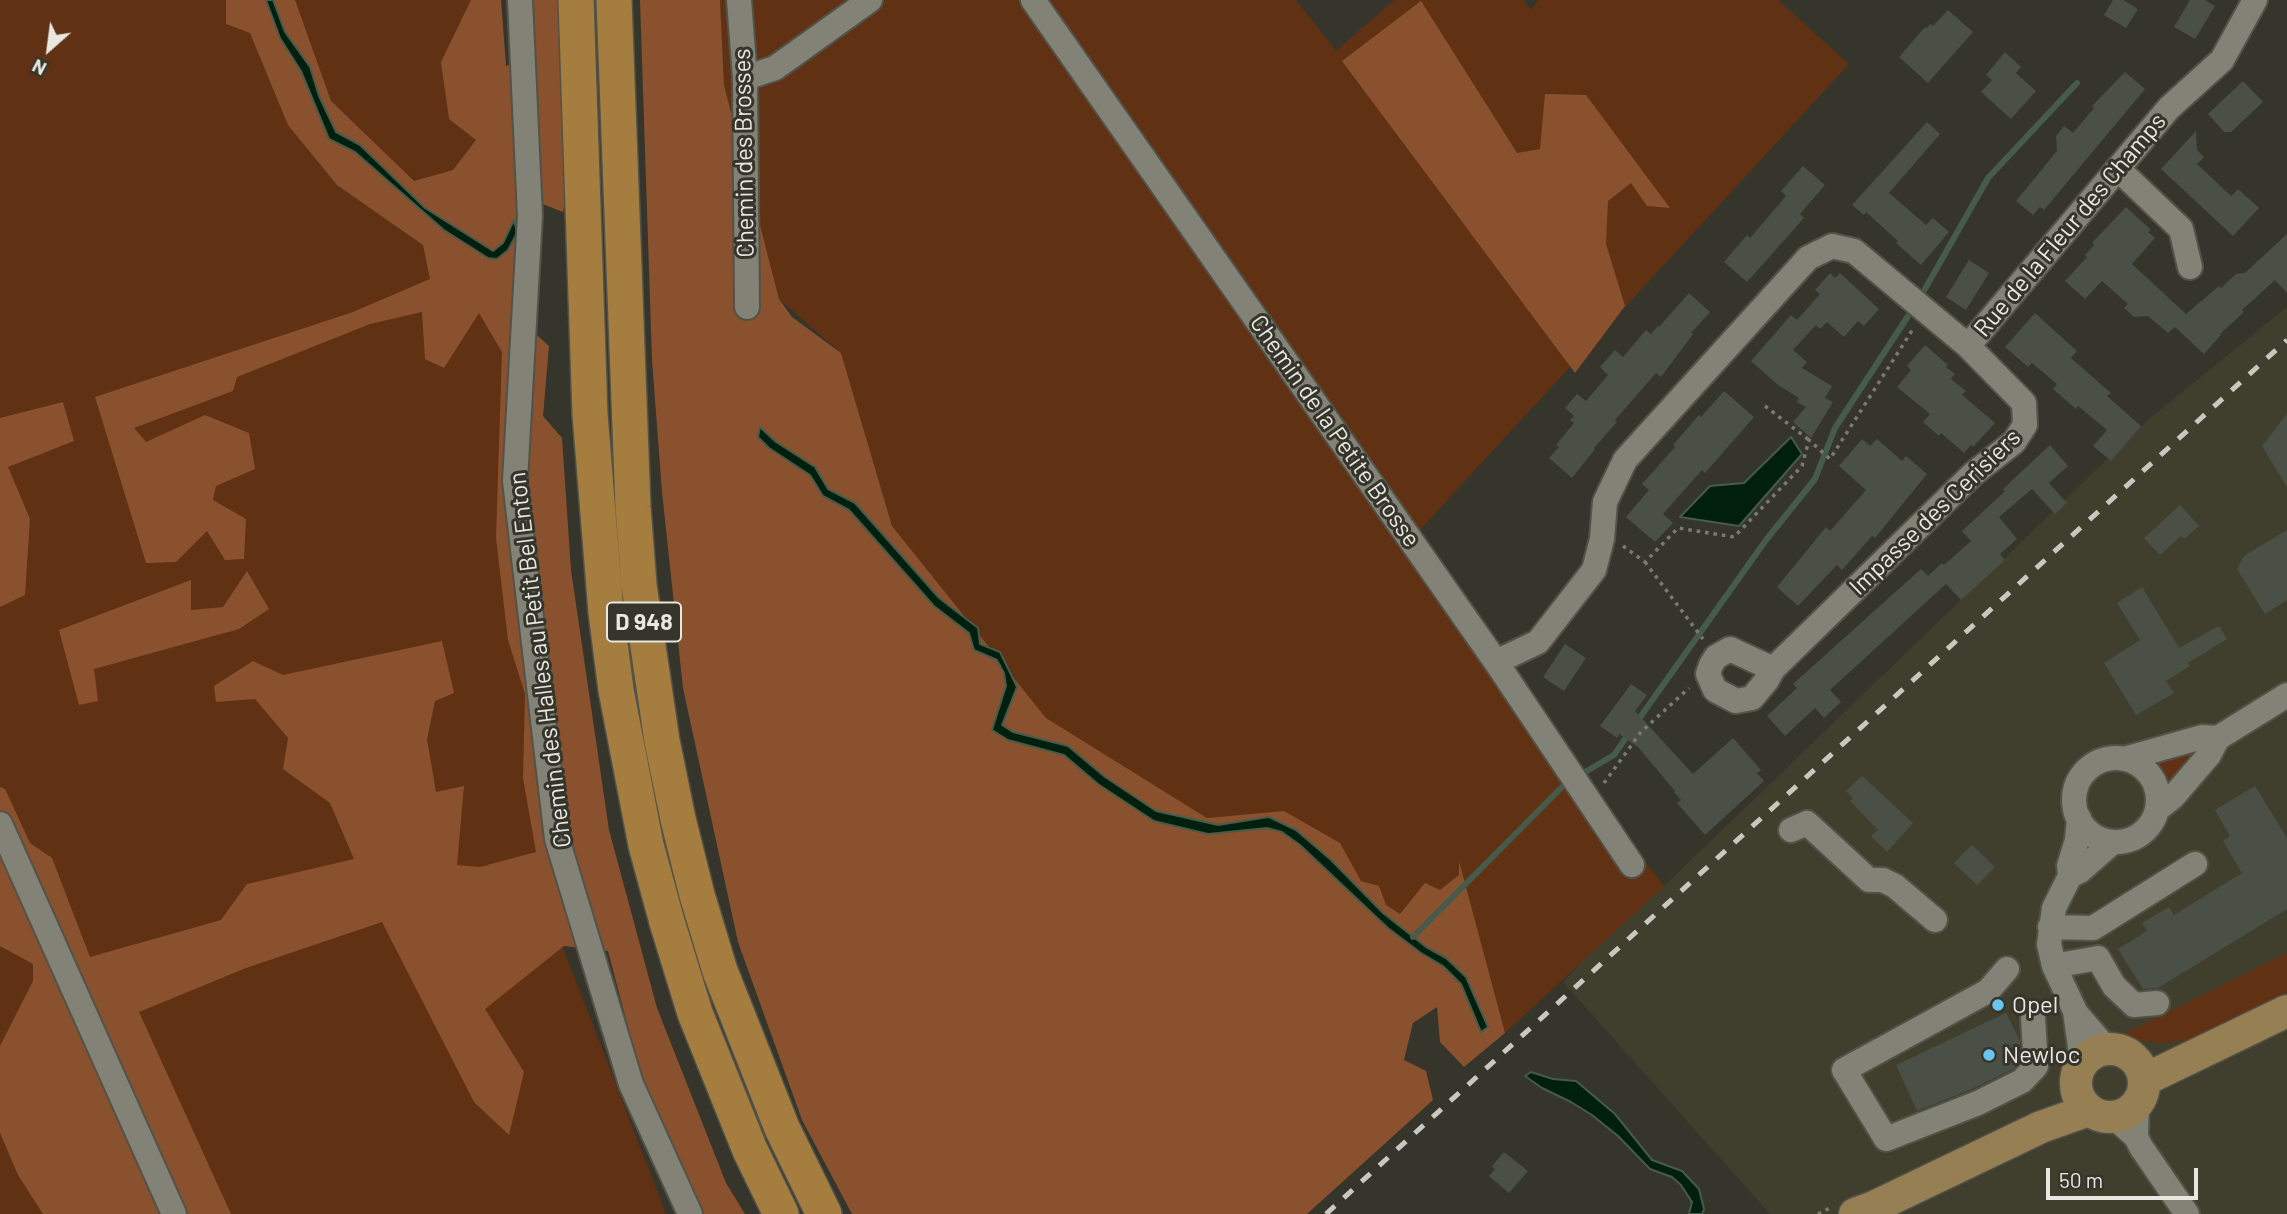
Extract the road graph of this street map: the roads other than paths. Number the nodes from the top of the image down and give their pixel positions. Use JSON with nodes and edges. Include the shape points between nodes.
{"nodes":[{"id":1,"x":520,"y":0,"type":"edge"},
{"id":2,"x":576,"y":0,"type":"edge"},
{"id":3,"x":614,"y":0,"type":"edge"},
{"id":4,"x":739,"y":0,"type":"edge"},
{"id":5,"x":870,"y":0,"type":"edge"},
{"id":6,"x":1034,"y":0,"type":"edge"},
{"id":7,"x":2255,"y":0,"type":"edge"},
{"id":8,"x":745,"y":78,"type":"junction"},
{"id":9,"x":2118,"y":169,"type":"junction"},
{"id":10,"x":2190,"y":267,"type":"dead end"},
{"id":11,"x":747,"y":307,"type":"dead end"},
{"id":12,"x":1968,"y":346,"type":"junction"},
{"id":13,"x":1496,"y":662,"type":"junction"},
{"id":14,"x":1773,"y":669,"type":"junction"},
{"id":15,"x":2287,"y":695,"type":"edge"},
{"id":16,"x":2218,"y":738,"type":"junction"},
{"id":17,"x":2124,"y":759,"type":"junction"},
{"id":18,"x":2158,"y":808,"type":"junction"},
{"id":19,"x":2078,"y":818,"type":"junction"},
{"id":20,"x":0,"y":824,"type":"edge"},
{"id":21,"x":1791,"y":830,"type":"dead end"},
{"id":22,"x":2113,"y":842,"type":"junction"},
{"id":23,"x":2195,"y":864,"type":"dead end"},
{"id":24,"x":1632,"y":865,"type":"dead end"},
{"id":25,"x":2070,"y":876,"type":"junction"},
{"id":26,"x":1935,"y":920,"type":"dead end"},
{"id":27,"x":2050,"y":928,"type":"junction"},
{"id":28,"x":2054,"y":967,"type":"junction"},
{"id":29,"x":2007,"y":969,"type":"dead end"},
{"id":30,"x":2157,"y":1003,"type":"dead end"},
{"id":31,"x":2287,"y":1011,"type":"edge"},
{"id":32,"x":2033,"y":1018,"type":"dead end"},
{"id":33,"x":2113,"y":1089,"type":"junction"},
{"id":34,"x":174,"y":1214,"type":"edge"},
{"id":35,"x":690,"y":1214,"type":"edge"},
{"id":36,"x":781,"y":1214,"type":"edge"},
{"id":37,"x":824,"y":1214,"type":"edge"},
{"id":38,"x":1855,"y":1214,"type":"edge"},
{"id":39,"x":2187,"y":1214,"type":"edge"}],
"edges":[{"from":1,"to":35,"type":"street","name":"Chemin des Halles au Petit Bel Enton","via":[[530,216],[515,481],[557,839],[631,1084]]},
{"from":2,"to":36,"type":"highway","number":"D 948","via":[[590,414],[618,703],[646,845],[695,1013]]},
{"from":3,"to":37,"type":"highway","number":"D 948","via":[[633,507],[639,585],[662,741],[681,832],[720,971],[782,1128]]},
{"from":4,"to":8,"type":"street","name":"Chemin des Brosses"},
{"from":5,"to":8,"type":"street","via":[[775,68]]},
{"from":6,"to":13,"type":"street","name":"Chemin de la Petite Brosse"},
{"from":7,"to":9,"type":"street","name":"Rue de la Fleur des Champs","via":[[2222,60],[2169,108]]},
{"from":8,"to":11,"type":"street","name":"Chemin des Brosses"},
{"from":9,"to":10,"type":"street","via":[[2181,229]]},
{"from":9,"to":12,"type":"street","name":"Rue de la Fleur des Champs"},
{"from":12,"to":13,"type":"street","name":"Rue de la Fleur des Champs","via":[[1854,251],[1832,246],[1808,258],[1625,460],[1605,502],[1594,570],[1571,600],[1538,642]]},
{"from":12,"to":14,"type":"street","name":"Impasse des Cerisiers","via":[[2024,403],[2025,425],[2014,442],[1973,474]]},
{"from":13,"to":24,"type":"street","name":"Chemin de la Petite Brosse"},
{"from":14,"to":14,"type":"street","name":"Impasse des Cerisiers","via":[[1752,698],[1736,701],[1715,690],[1708,674],[1716,657],[1730,649]]},
{"from":15,"to":16,"type":"street"},
{"from":16,"to":17,"type":"street","via":[[2202,737]]},
{"from":16,"to":18,"type":"street","via":[[2173,797]]},
{"from":17,"to":18,"type":"street","via":[[2151,777],[2158,792]]},
{"from":17,"to":19,"type":"street","via":[[2102,761],[2083,775],[2075,796]]},
{"from":18,"to":22,"type":"street","via":[[2142,834]]},
{"from":19,"to":22,"type":"street","via":[[2092,835]]},
{"from":19,"to":25,"type":"street"},
{"from":20,"to":34,"type":"street"},
{"from":21,"to":26,"type":"street","via":[[1807,823],[1869,880],[1895,886]]},
{"from":22,"to":25,"type":"street"},
{"from":23,"to":27,"type":"street","via":[[2093,928]]},
{"from":25,"to":27,"type":"street"},
{"from":27,"to":28,"type":"street"},
{"from":28,"to":30,"type":"street","via":[[2098,958],[2114,986],[2134,1005]]},
{"from":28,"to":33,"type":"street"},
{"from":29,"to":32,"type":"street","via":[[1988,991],[1844,1070],[1886,1139],[2022,1081],[2036,1066]]},
{"from":31,"to":33,"type":"main road"},
{"from":33,"to":38,"type":"main road"},
{"from":33,"to":39,"type":"street"}]}
